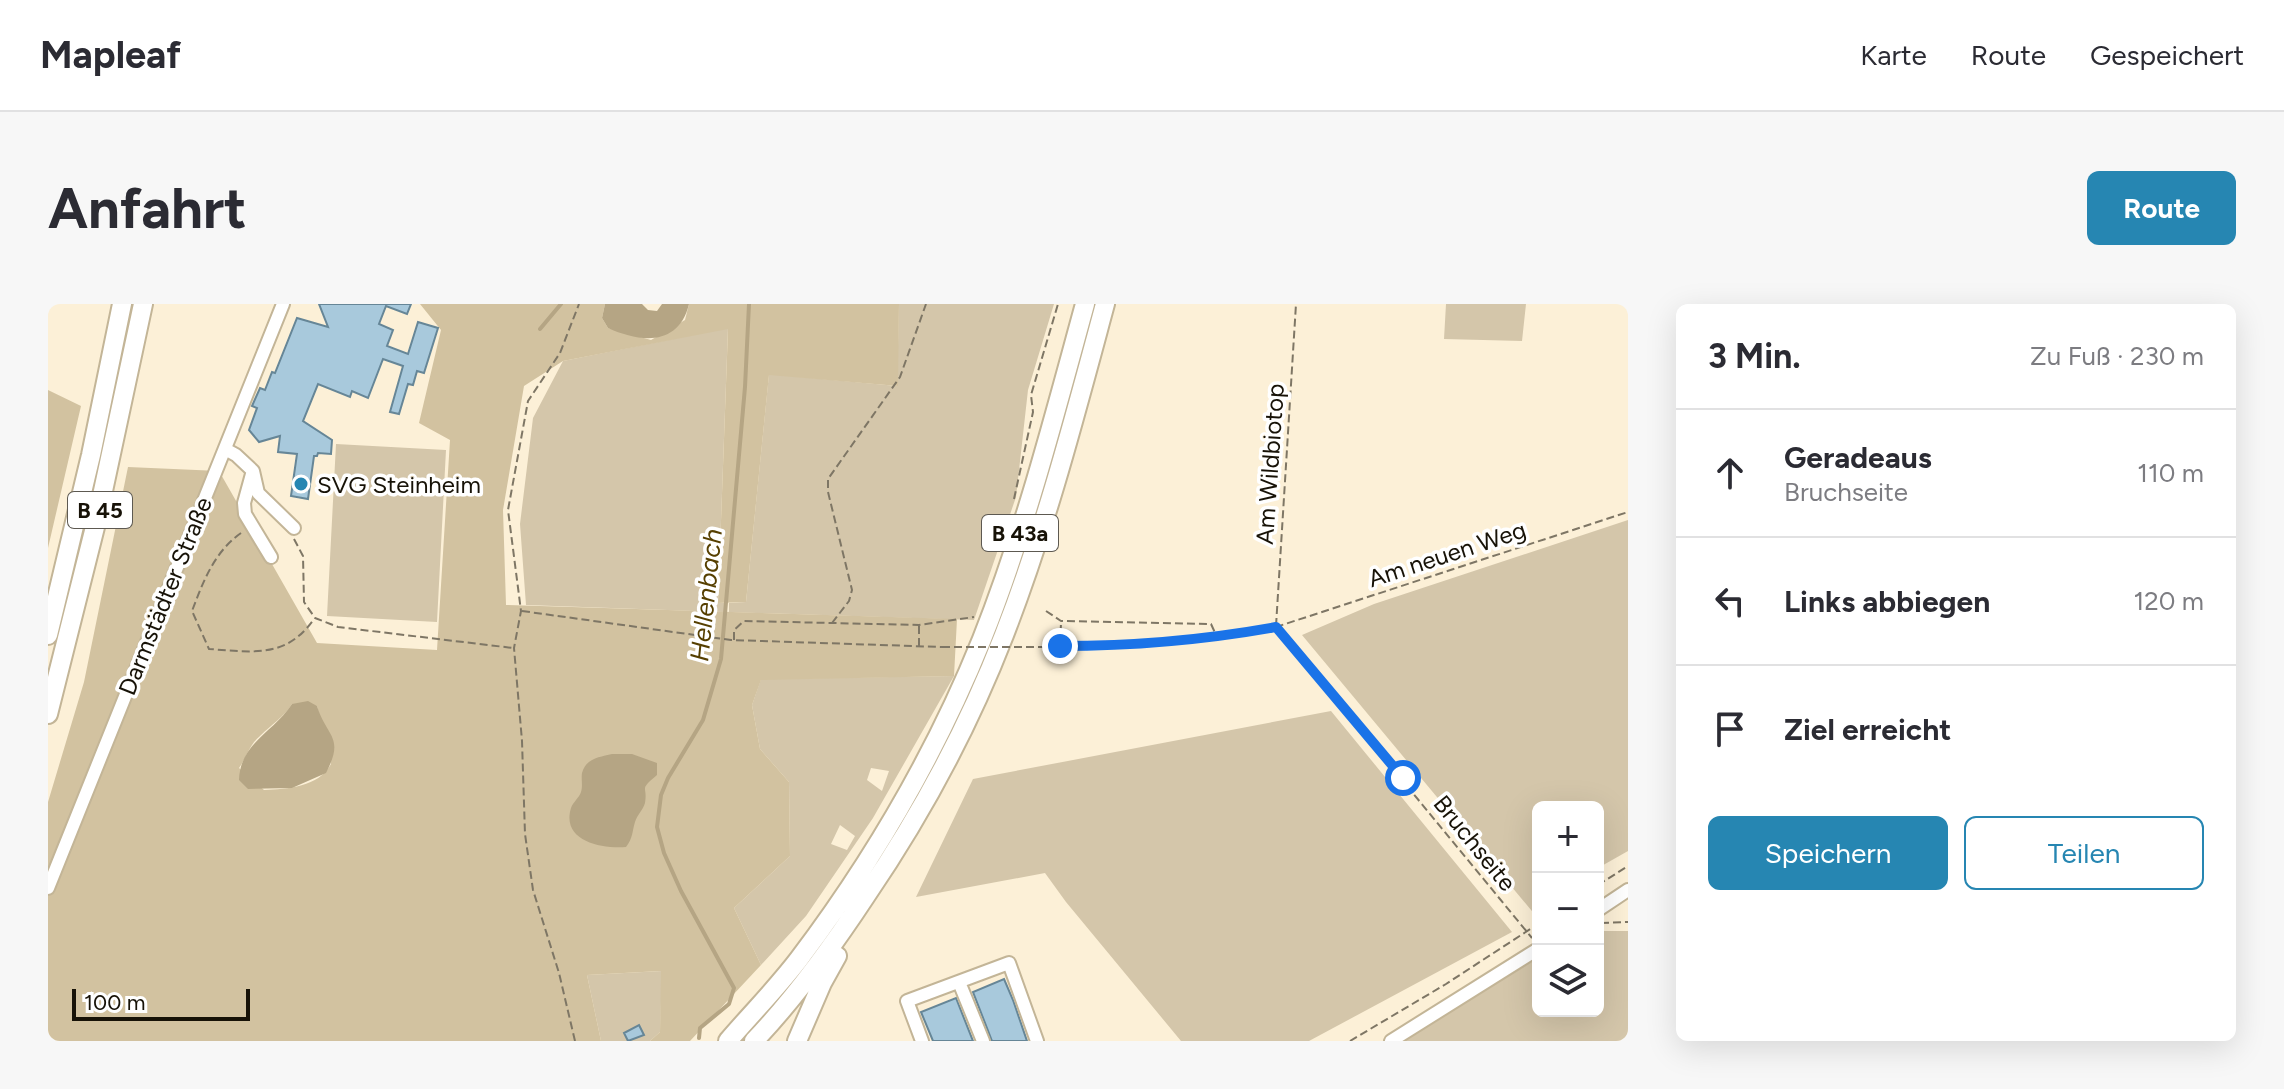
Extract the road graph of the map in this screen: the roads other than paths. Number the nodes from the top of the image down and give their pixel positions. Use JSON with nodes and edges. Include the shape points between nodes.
{"nodes":[{"id":1,"x":122,"y":304,"type":"edge"},
{"id":2,"x":143,"y":304,"type":"edge"},
{"id":3,"x":283,"y":304,"type":"edge"},
{"id":4,"x":1085,"y":304,"type":"edge"},
{"id":5,"x":1105,"y":304,"type":"edge"},
{"id":6,"x":225,"y":449,"type":"junction"},
{"id":7,"x":253,"y":471,"type":"junction"},
{"id":8,"x":294,"y":528,"type":"road end"},
{"id":9,"x":271,"y":557,"type":"dead end"},
{"id":10,"x":48,"y":635,"type":"edge"},
{"id":11,"x":48,"y":714,"type":"edge"},
{"id":12,"x":884,"y":869,"type":"junction"},
{"id":13,"x":48,"y":888,"type":"edge"},
{"id":14,"x":1628,"y":890,"type":"edge"},
{"id":15,"x":1604,"y":906,"type":"edge"},
{"id":16,"x":1532,"y":953,"type":"edge"},
{"id":17,"x":959,"y":982,"type":"junction"},
{"id":18,"x":728,"y":1041,"type":"edge"},
{"id":19,"x":754,"y":1041,"type":"edge"},
{"id":20,"x":797,"y":1041,"type":"edge"},
{"id":21,"x":922,"y":1041,"type":"edge"},
{"id":22,"x":983,"y":1041,"type":"edge"},
{"id":23,"x":1037,"y":1041,"type":"edge"},
{"id":24,"x":1391,"y":1041,"type":"edge"}],
"edges":[{"from":1,"to":10,"type":"highway","number":"B 45"},
{"from":2,"to":11,"type":"highway","number":"B 45"},
{"from":3,"to":6,"type":"street","name":"Darmstädter Straße"},
{"from":4,"to":18,"type":"highway","number":"B 43a","via":[[1016,544],[941,729],[885,833],[834,910]]},
{"from":5,"to":12,"type":"highway","number":"B 43a","via":[[1051,497],[1005,634],[946,764]]},
{"from":6,"to":7,"type":"street"},
{"from":6,"to":13,"type":"street","name":"Darmstädter Straße"},
{"from":7,"to":8,"type":"street","via":[[258,493]]},
{"from":7,"to":9,"type":"street","via":[[245,514]]},
{"from":12,"to":19,"type":"highway","number":"B 43a","via":[[828,952]]},
{"from":12,"to":20,"type":"highway"},
{"from":14,"to":15,"type":"street"},
{"from":16,"to":24,"type":"street"},
{"from":17,"to":21,"type":"street","via":[[907,1001]]},
{"from":17,"to":22,"type":"street"},
{"from":17,"to":23,"type":"street","via":[[1009,963]]}]}
